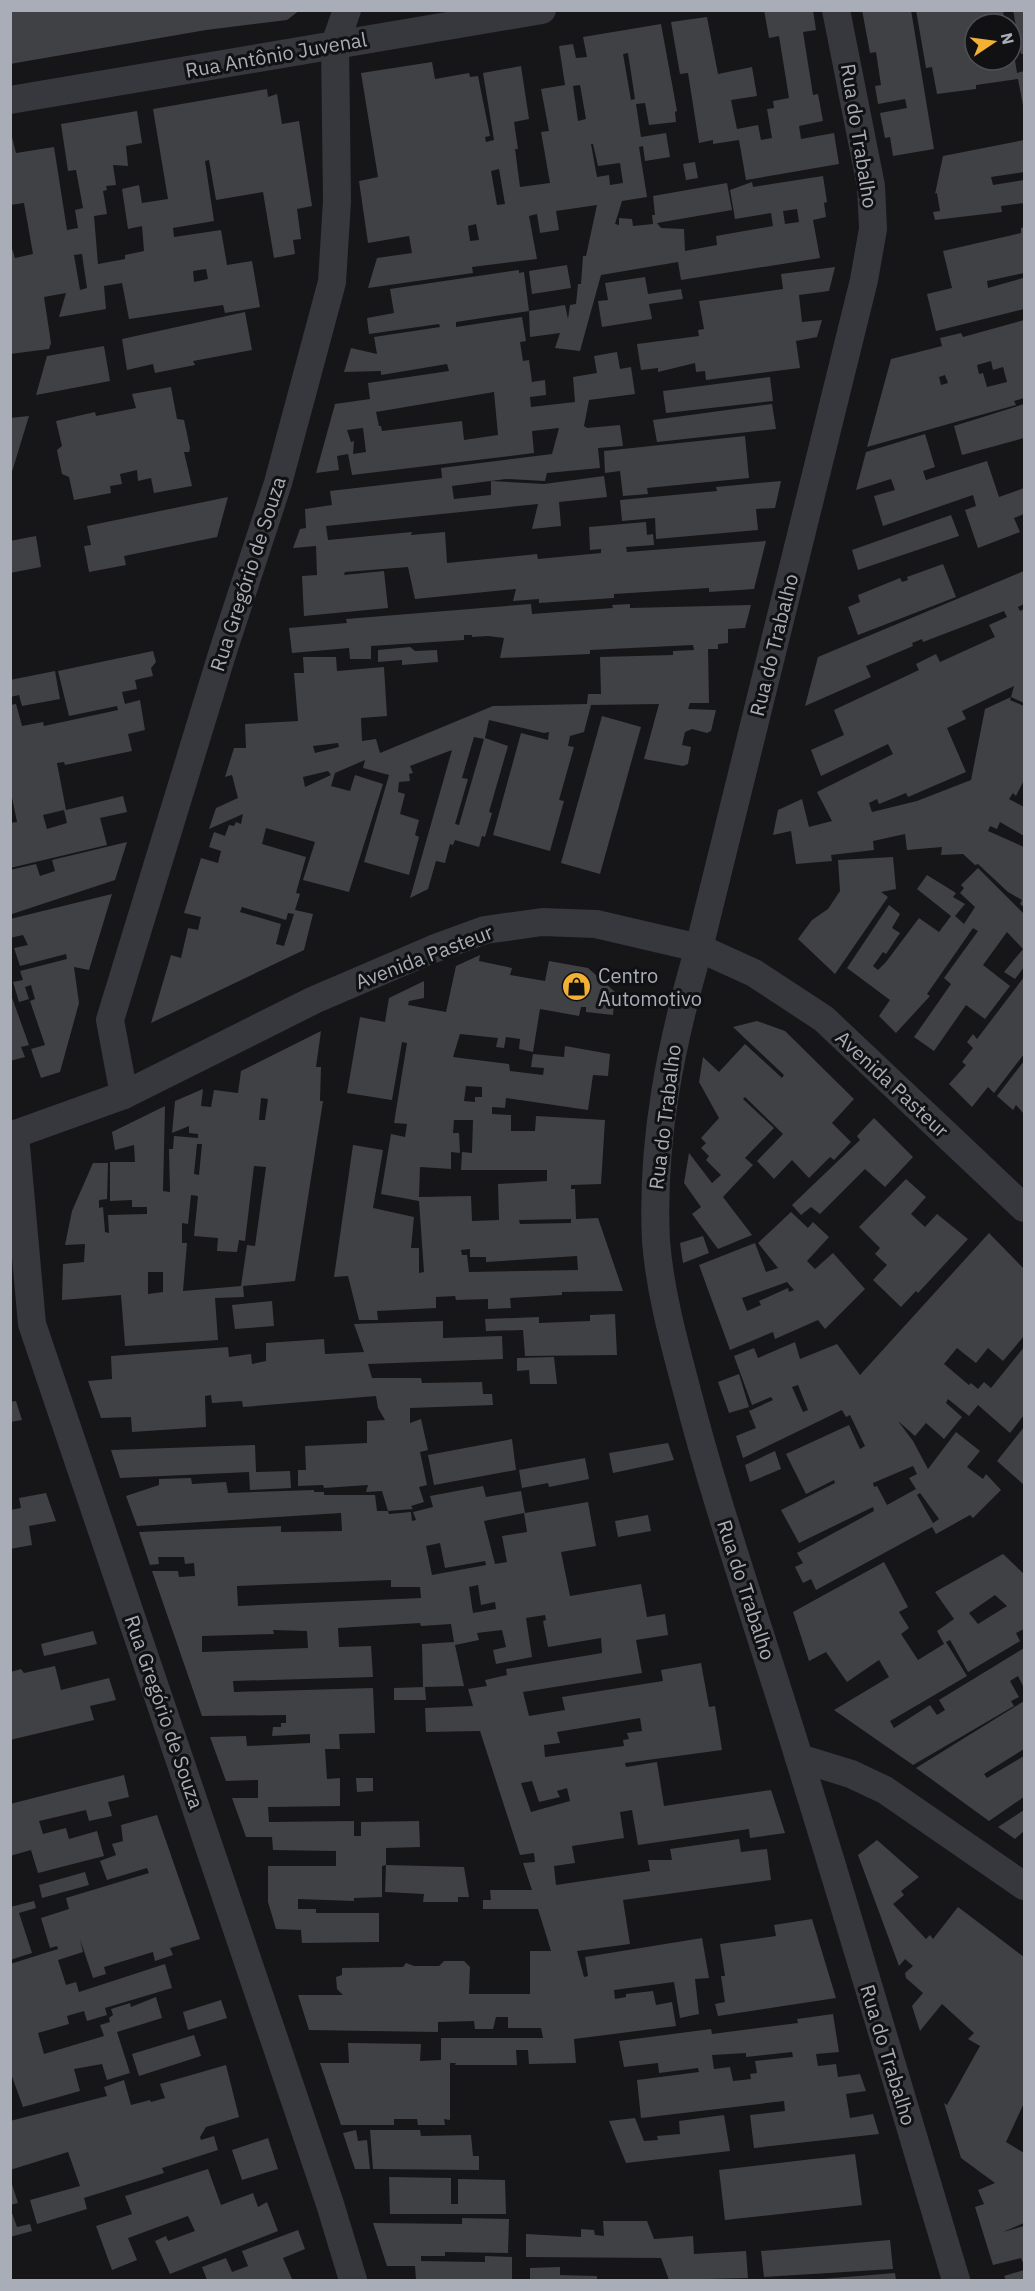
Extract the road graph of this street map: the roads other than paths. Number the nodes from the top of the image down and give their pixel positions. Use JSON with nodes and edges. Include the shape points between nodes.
{"nodes":[{"id":1,"x":347,"y":10,"type":"edge"},
{"id":2,"x":542,"y":10,"type":"edge"},
{"id":3,"x":836,"y":10,"type":"edge"},
{"id":4,"x":335,"y":44,"type":"junction"},
{"id":5,"x":10,"y":100,"type":"edge"},
{"id":6,"x":699,"y":948,"type":"junction"},
{"id":7,"x":124,"y":1095,"type":"junction"},
{"id":8,"x":13,"y":1136,"type":"edge"},
{"id":9,"x":1024,"y":1208,"type":"edge"},
{"id":10,"x":800,"y":1758,"type":"junction"},
{"id":11,"x":1024,"y":1886,"type":"edge"},
{"id":12,"x":353,"y":2280,"type":"edge"},
{"id":13,"x":956,"y":2280,"type":"edge"}],
"edges":[{"from":1,"to":4,"type":"street"},
{"from":2,"to":4,"type":"street","name":"Rua Antônio Juvenal"},
{"from":3,"to":6,"type":"street","name":"Rua do Trabalho","via":[[871,186],[873,229],[864,280]]},
{"from":4,"to":5,"type":"street","name":"Rua Antônio Juvenal"},
{"from":4,"to":7,"type":"street","name":"Rua Gregório de Souza","via":[[337,201],[332,282],[278,483],[110,1020]]},
{"from":6,"to":7,"type":"street","name":"Avenida Pasteur","via":[[596,924],[542,922],[485,930],[314,1000]]},
{"from":6,"to":9,"type":"street","name":"Avenida Pasteur","via":[[754,972],[824,1020]]},
{"from":6,"to":10,"type":"street","name":"Rua do Trabalho","via":[[676,1024],[664,1098],[655,1179],[659,1267],[704,1455]]},
{"from":7,"to":8,"type":"street","name":"Avenida Pasteur"},
{"from":8,"to":12,"type":"street","name":"Rua Gregório de Souza","via":[[32,1324]]},
{"from":10,"to":11,"type":"street","via":[[885,1790]]},
{"from":10,"to":13,"type":"street","name":"Rua do Trabalho"}]}
